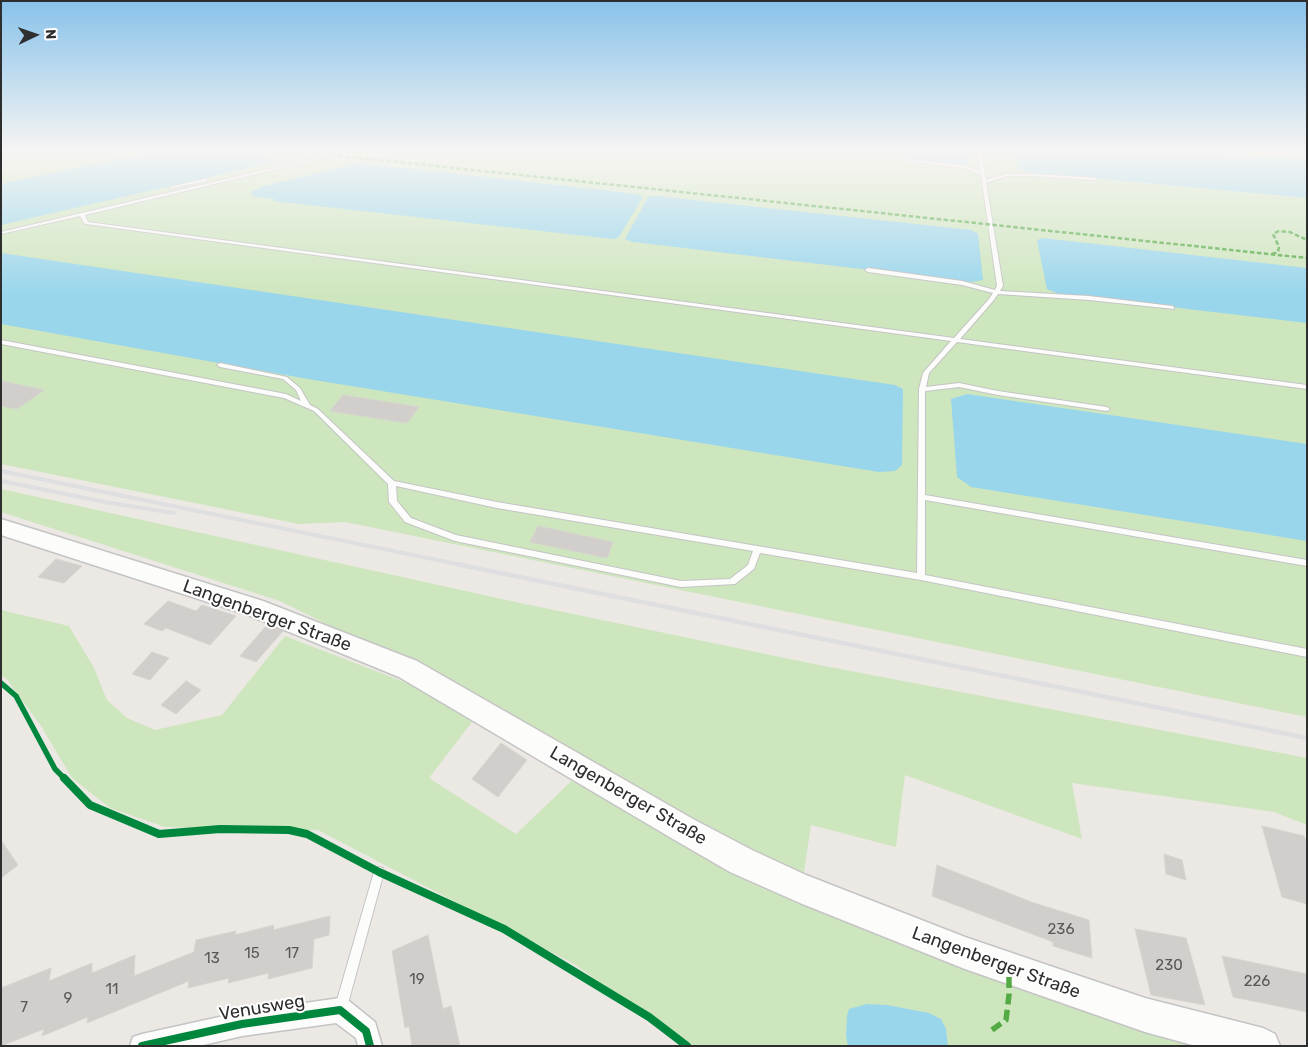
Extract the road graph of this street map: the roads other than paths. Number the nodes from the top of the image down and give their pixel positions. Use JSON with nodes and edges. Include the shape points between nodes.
{"nodes":[{"id":1,"x":146,"y":199,"type":"edge"},
{"id":2,"x":987,"y":199,"type":"edge"},
{"id":3,"x":82,"y":214,"type":"junction"},
{"id":4,"x":1,"y":233,"type":"edge"},
{"id":5,"x":868,"y":270,"type":"dead end"},
{"id":6,"x":997,"y":292,"type":"junction"},
{"id":7,"x":1172,"y":308,"type":"dead end"},
{"id":8,"x":955,"y":340,"type":"junction"},
{"id":9,"x":3,"y":344,"type":"edge"},
{"id":10,"x":220,"y":365,"type":"dead end"},
{"id":11,"x":1307,"y":387,"type":"edge"},
{"id":12,"x":922,"y":389,"type":"junction"},
{"id":13,"x":306,"y":405,"type":"junction"},
{"id":14,"x":1107,"y":409,"type":"dead end"},
{"id":15,"x":392,"y":483,"type":"junction"},
{"id":16,"x":921,"y":497,"type":"junction"},
{"id":17,"x":1,"y":527,"type":"edge"},
{"id":18,"x":758,"y":549,"type":"junction"},
{"id":19,"x":1307,"y":563,"type":"edge"},
{"id":20,"x":920,"y":577,"type":"junction"},
{"id":21,"x":1307,"y":653,"type":"edge"},
{"id":22,"x":379,"y":872,"type":"dead end"},
{"id":23,"x":340,"y":1010,"type":"junction"},
{"id":24,"x":142,"y":1046,"type":"edge"},
{"id":25,"x":370,"y":1046,"type":"edge"},
{"id":26,"x":1263,"y":1046,"type":"edge"}],
"edges":[{"from":1,"to":3,"type":"lane"},
{"from":2,"to":6,"type":"lane","via":[[1000,286]]},
{"from":3,"to":4,"type":"lane"},
{"from":3,"to":8,"type":"lane","via":[[86,223]]},
{"from":5,"to":6,"type":"lane","via":[[962,283]]},
{"from":6,"to":7,"type":"lane"},
{"from":6,"to":8,"type":"lane"},
{"from":8,"to":11,"type":"lane"},
{"from":8,"to":12,"type":"lane","via":[[926,373]]},
{"from":9,"to":13,"type":"lane","via":[[286,396]]},
{"from":10,"to":13,"type":"lane","via":[[285,378],[298,389]]},
{"from":12,"to":14,"type":"lane","via":[[959,385]]},
{"from":12,"to":16,"type":"lane"},
{"from":13,"to":15,"type":"lane","via":[[316,410]]},
{"from":15,"to":18,"type":"lane"},
{"from":15,"to":18,"type":"lane","via":[[392,502],[408,520],[455,538],[681,584],[732,582],[751,567]]},
{"from":16,"to":19,"type":"lane"},
{"from":16,"to":20,"type":"lane"},
{"from":17,"to":26,"type":"main road","name":"Langenberger Straße","via":[[255,608],[408,669],[683,829],[741,861],[809,892],[965,954],[1136,1012]]},
{"from":18,"to":20,"type":"lane"},
{"from":20,"to":21,"type":"lane"},
{"from":22,"to":23,"type":"lane"},
{"from":23,"to":24,"type":"street","name":"Venusweg","via":[[242,1024]]},
{"from":23,"to":25,"type":"street","via":[[366,1031]]}]}
